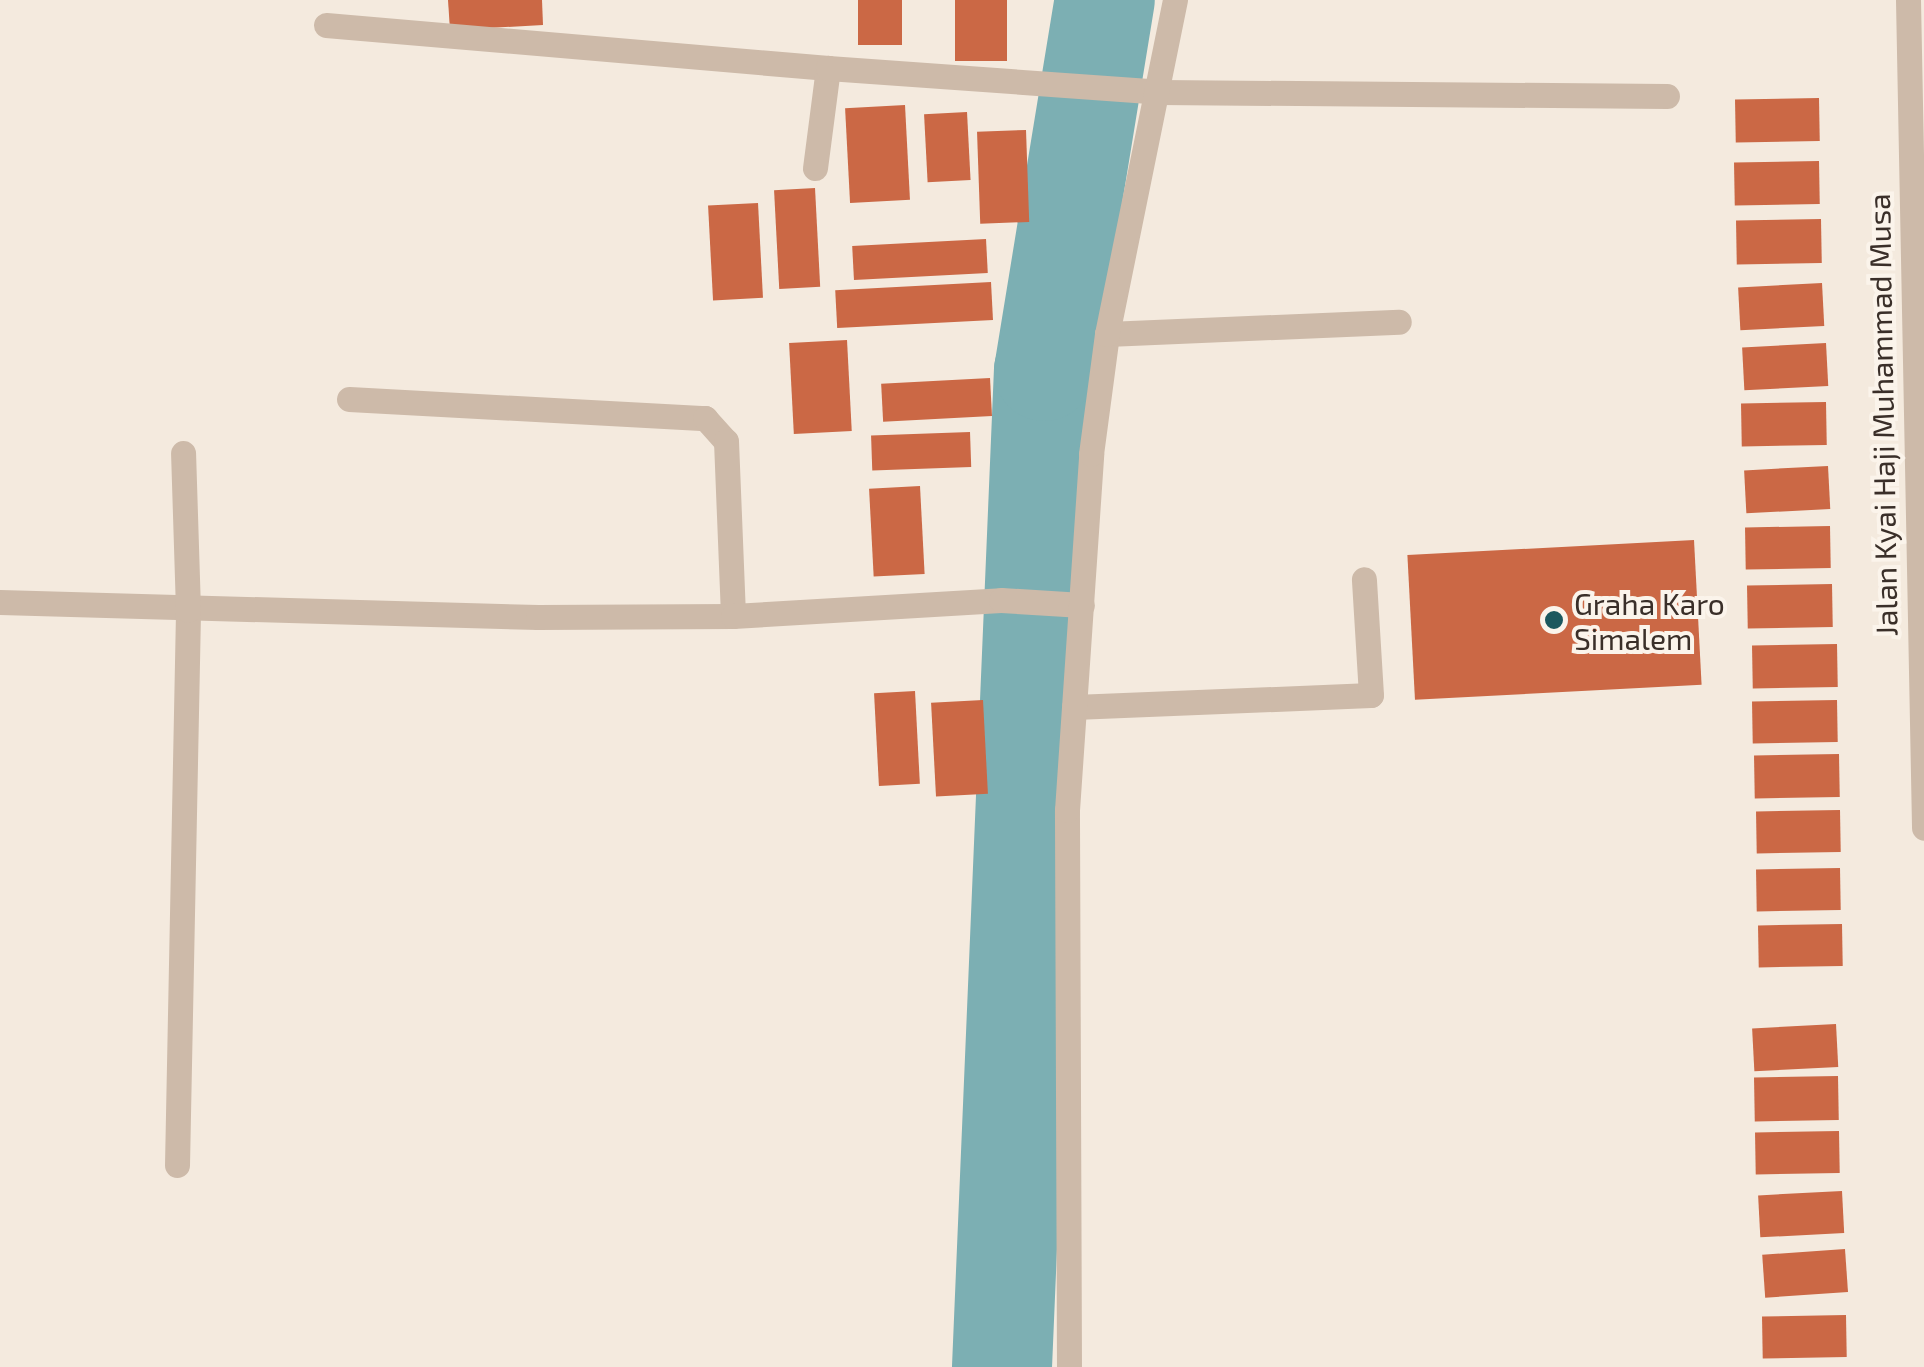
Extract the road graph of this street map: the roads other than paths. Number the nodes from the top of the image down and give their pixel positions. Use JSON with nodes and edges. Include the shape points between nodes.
{"nodes":[{"id":1,"x":1174,"y":0,"type":"edge"},
{"id":2,"x":1908,"y":0,"type":"edge"},
{"id":3,"x":326,"y":25,"type":"dead end"},
{"id":4,"x":828,"y":68,"type":"junction"},
{"id":5,"x":1159,"y":92,"type":"junction"},
{"id":6,"x":1667,"y":96,"type":"dead end"},
{"id":7,"x":815,"y":168,"type":"dead end"},
{"id":8,"x":1399,"y":322,"type":"dead end"},
{"id":9,"x":1107,"y":334,"type":"junction"},
{"id":10,"x":350,"y":399,"type":"dead end"},
{"id":11,"x":183,"y":453,"type":"dead end"},
{"id":12,"x":1364,"y":579,"type":"dead end"},
{"id":13,"x":0,"y":602,"type":"edge"},
{"id":14,"x":1082,"y":605,"type":"junction"},
{"id":15,"x":188,"y":610,"type":"junction"},
{"id":16,"x":732,"y":616,"type":"junction"},
{"id":17,"x":1074,"y":707,"type":"junction"},
{"id":18,"x":1924,"y":828,"type":"edge"},
{"id":19,"x":177,"y":1165,"type":"dead end"},
{"id":20,"x":1069,"y":1367,"type":"edge"}],
"edges":[{"from":1,"to":5,"type":"street"},
{"from":2,"to":18,"type":"street","name":"Jalan Kyai Haji Muhammad Musa"},
{"from":3,"to":4,"type":"street"},
{"from":4,"to":5,"type":"street"},
{"from":4,"to":7,"type":"street"},
{"from":5,"to":6,"type":"street"},
{"from":5,"to":9,"type":"street"},
{"from":8,"to":9,"type":"street"},
{"from":9,"to":14,"type":"street"},
{"from":10,"to":16,"type":"street","via":[[705,418],[726,442]]},
{"from":11,"to":15,"type":"street"},
{"from":12,"to":17,"type":"street","via":[[1371,694]]},
{"from":13,"to":15,"type":"street"},
{"from":14,"to":16,"type":"street","via":[[1002,600]]},
{"from":14,"to":17,"type":"street"},
{"from":15,"to":16,"type":"street"},
{"from":15,"to":19,"type":"street"},
{"from":17,"to":20,"type":"street","via":[[1067,810]]}]}
